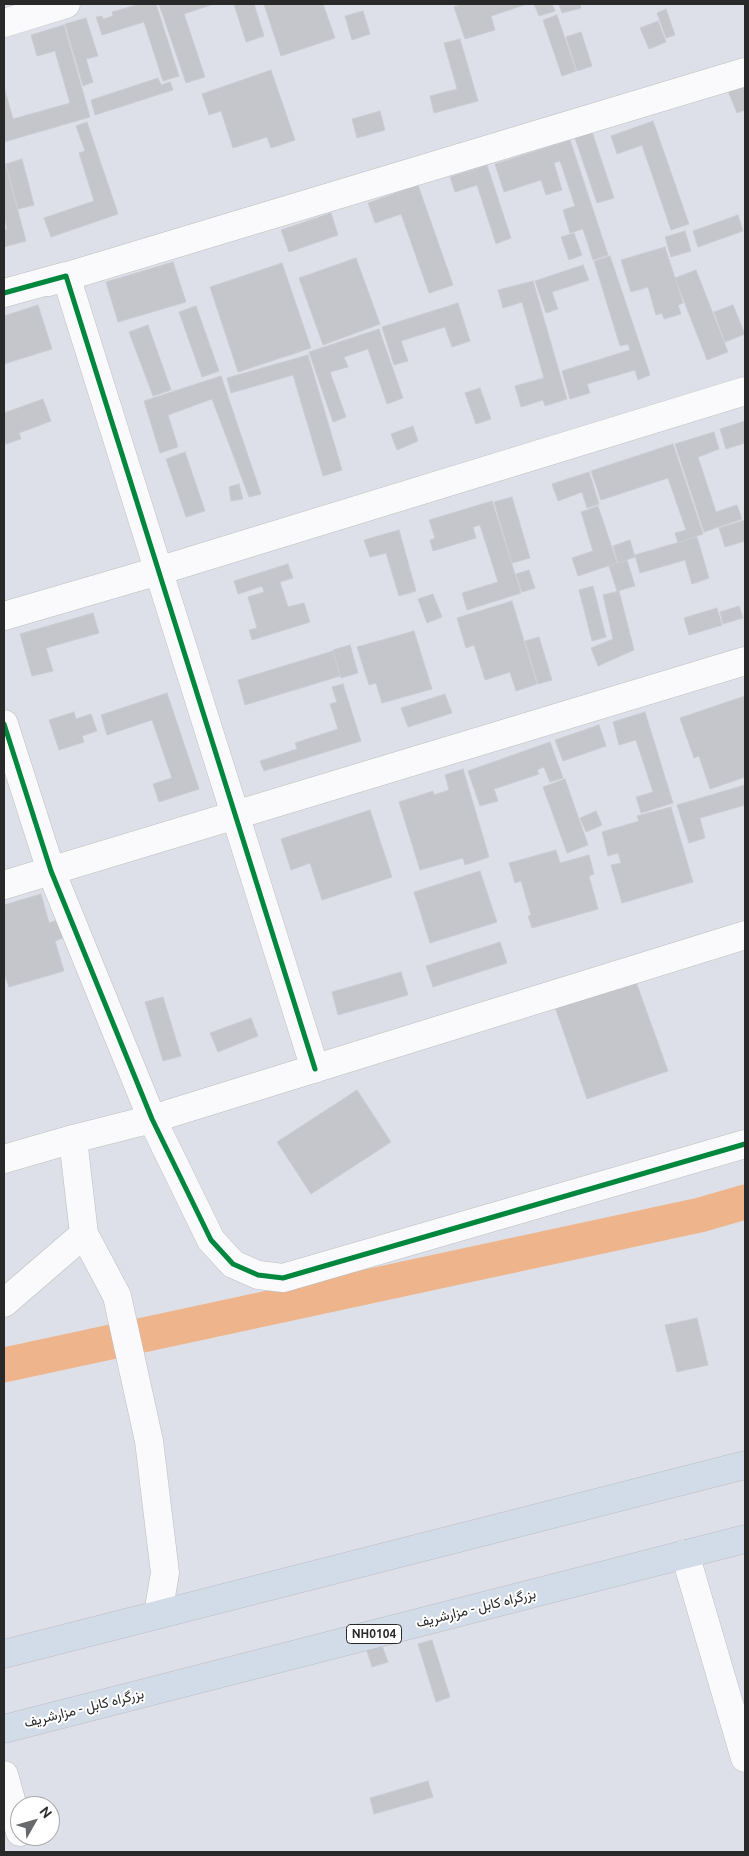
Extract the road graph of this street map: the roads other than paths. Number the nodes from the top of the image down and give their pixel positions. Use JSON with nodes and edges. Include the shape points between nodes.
{"nodes":[{"id":1,"x":66,"y":4,"type":"edge"},
{"id":2,"x":4,"y":23,"type":"edge"},
{"id":3,"x":745,"y":72,"type":"edge"},
{"id":4,"x":66,"y":276,"type":"junction"},
{"id":5,"x":4,"y":294,"type":"edge"},
{"id":6,"x":745,"y":391,"type":"edge"},
{"id":7,"x":158,"y":571,"type":"junction"},
{"id":8,"x":4,"y":616,"type":"edge"},
{"id":9,"x":745,"y":661,"type":"edge"},
{"id":10,"x":4,"y":724,"type":"edge"},
{"id":11,"x":234,"y":815,"type":"junction"},
{"id":12,"x":51,"y":871,"type":"junction"},
{"id":13,"x":4,"y":885,"type":"edge"},
{"id":14,"x":745,"y":935,"type":"edge"},
{"id":15,"x":315,"y":1069,"type":"junction"},
{"id":16,"x":152,"y":1119,"type":"junction"},
{"id":17,"x":73,"y":1139,"type":"junction"},
{"id":18,"x":745,"y":1144,"type":"edge"},
{"id":19,"x":4,"y":1159,"type":"edge"},
{"id":20,"x":84,"y":1234,"type":"junction"},
{"id":21,"x":4,"y":1303,"type":"edge"},
{"id":22,"x":745,"y":1465,"type":"edge"},
{"id":23,"x":745,"y":1539,"type":"edge"},
{"id":24,"x":686,"y":1554,"type":"junction"},
{"id":25,"x":158,"y":1614,"type":"junction"},
{"id":26,"x":4,"y":1654,"type":"edge"},
{"id":27,"x":4,"y":1729,"type":"edge"},
{"id":28,"x":745,"y":1758,"type":"edge"},
{"id":29,"x":4,"y":1774,"type":"edge"},
{"id":30,"x":10,"y":1796,"type":"edge"}],
"edges":[{"from":1,"to":2,"type":"street"},
{"from":3,"to":4,"type":"street"},
{"from":4,"to":5,"type":"street"},
{"from":4,"to":7,"type":"street"},
{"from":6,"to":7,"type":"street"},
{"from":7,"to":8,"type":"street"},
{"from":7,"to":11,"type":"street"},
{"from":9,"to":11,"type":"street"},
{"from":10,"to":12,"type":"street"},
{"from":11,"to":12,"type":"street"},
{"from":11,"to":15,"type":"street"},
{"from":12,"to":13,"type":"street"},
{"from":12,"to":16,"type":"street"},
{"from":14,"to":15,"type":"street"},
{"from":15,"to":16,"type":"street"},
{"from":16,"to":17,"type":"street"},
{"from":16,"to":18,"type":"street","via":[[211,1240],[232,1264],[258,1275],[283,1278]]},
{"from":17,"to":19,"type":"street"},
{"from":17,"to":20,"type":"street"},
{"from":20,"to":21,"type":"street"},
{"from":20,"to":25,"type":"street","via":[[117,1296],[150,1441],[166,1573]]},
{"from":22,"to":25,"type":"highway"},
{"from":23,"to":24,"type":"highway","name":"بزرگراه کابل - مزارشریف","number":"NH0104"},
{"from":24,"to":27,"type":"highway","name":"بزرگراه کابل - مزارشریف","number":"NH0104"},
{"from":24,"to":28,"type":"street"},
{"from":25,"to":26,"type":"highway"},
{"from":29,"to":30,"type":"street"}]}
